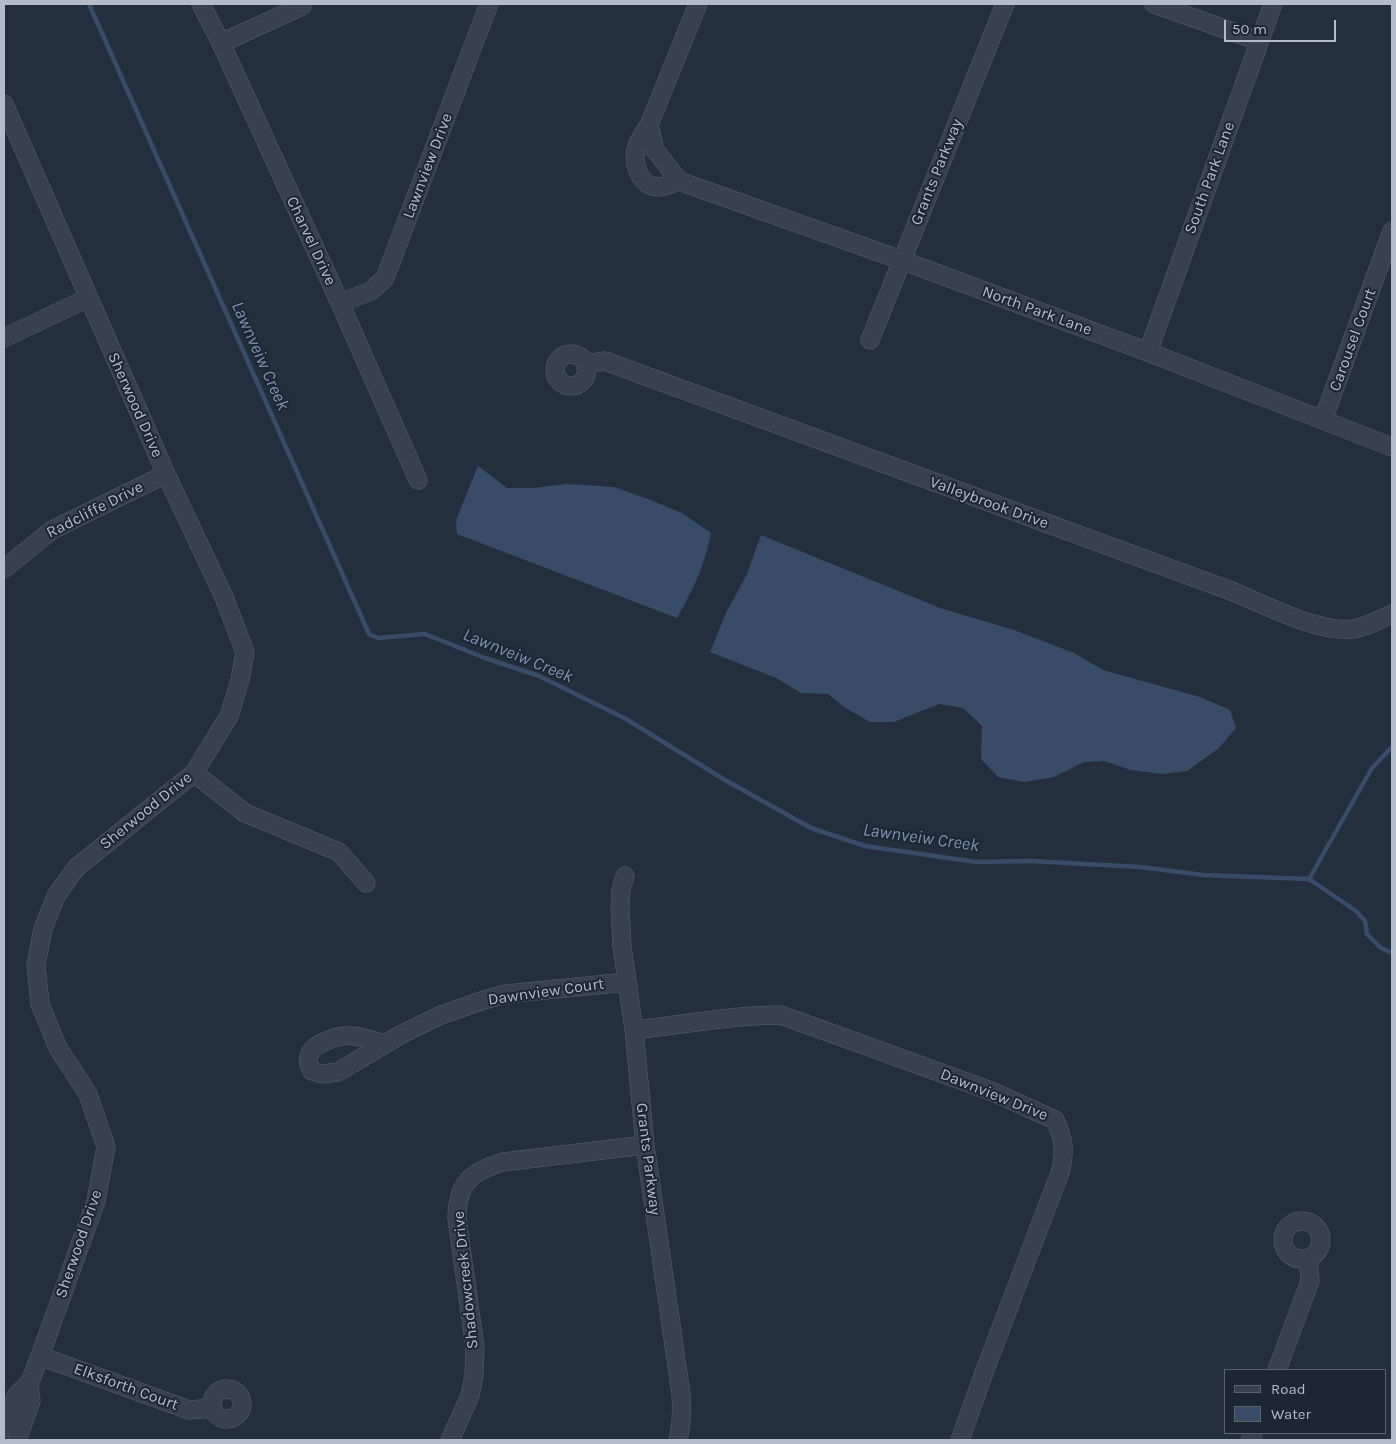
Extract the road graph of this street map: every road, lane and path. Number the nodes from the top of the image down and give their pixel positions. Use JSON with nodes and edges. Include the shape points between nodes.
{"nodes":[{"id":1,"x":201,"y":4,"type":"edge"},
{"id":2,"x":489,"y":4,"type":"edge"},
{"id":3,"x":698,"y":4,"type":"edge"},
{"id":4,"x":1005,"y":4,"type":"edge"},
{"id":5,"x":1154,"y":4,"type":"edge"},
{"id":6,"x":1274,"y":4,"type":"edge"},
{"id":7,"x":302,"y":6,"type":"dead end"},
{"id":8,"x":1259,"y":41,"type":"junction"},
{"id":9,"x":220,"y":43,"type":"junction"},
{"id":10,"x":4,"y":104,"type":"edge"},
{"id":11,"x":649,"y":125,"type":"junction"},
{"id":12,"x":679,"y":181,"type":"junction"},
{"id":13,"x":1392,"y":231,"type":"edge"},
{"id":14,"x":901,"y":260,"type":"junction"},
{"id":15,"x":88,"y":298,"type":"junction"},
{"id":16,"x":340,"y":303,"type":"junction"},
{"id":17,"x":4,"y":338,"type":"edge"},
{"id":18,"x":870,"y":340,"type":"dead end"},
{"id":19,"x":1148,"y":352,"type":"junction"},
{"id":20,"x":586,"y":364,"type":"dead end"},
{"id":21,"x":1323,"y":420,"type":"junction"},
{"id":22,"x":1392,"y":447,"type":"edge"},
{"id":23,"x":166,"y":474,"type":"junction"},
{"id":24,"x":418,"y":480,"type":"dead end"},
{"id":25,"x":4,"y":569,"type":"edge"},
{"id":26,"x":1392,"y":614,"type":"edge"},
{"id":27,"x":194,"y":773,"type":"junction"},
{"id":28,"x":625,"y":876,"type":"dead end"},
{"id":29,"x":366,"y":883,"type":"dead end"},
{"id":30,"x":627,"y":982,"type":"junction"},
{"id":31,"x":634,"y":1030,"type":"junction"},
{"id":32,"x":384,"y":1044,"type":"dead end"},
{"id":33,"x":645,"y":1145,"type":"junction"},
{"id":34,"x":1308,"y":1258,"type":"dead end"},
{"id":35,"x":40,"y":1356,"type":"junction"},
{"id":36,"x":1277,"y":1369,"type":"edge"},
{"id":37,"x":28,"y":1383,"type":"junction"},
{"id":38,"x":212,"y":1408,"type":"dead end"},
{"id":39,"x":4,"y":1428,"type":"edge"},
{"id":40,"x":17,"y":1440,"type":"edge"},
{"id":41,"x":450,"y":1440,"type":"edge"},
{"id":42,"x":678,"y":1440,"type":"edge"},
{"id":43,"x":960,"y":1440,"type":"edge"}],
"edges":[{"from":1,"to":9,"type":"street","name":"Charvel Drive"},
{"from":2,"to":16,"type":"street","name":"Lawnview Drive","via":[[385,278],[371,292]]},
{"from":3,"to":11,"type":"street"},
{"from":4,"to":14,"type":"street","name":"Grants Parkway"},
{"from":5,"to":8,"type":"street"},
{"from":6,"to":8,"type":"street","name":"South Park Lane"},
{"from":7,"to":9,"type":"street"},
{"from":8,"to":19,"type":"street","name":"South Park Lane"},
{"from":9,"to":16,"type":"street","name":"Charvel Drive"},
{"from":10,"to":15,"type":"street","name":"Sherwood Drive"},
{"from":11,"to":12,"type":"street","via":[[655,150]]},
{"from":11,"to":12,"type":"street","via":[[636,148],[636,169],[651,186]]},
{"from":12,"to":14,"type":"street","name":"North Park Lane"},
{"from":13,"to":21,"type":"street","name":"Carousel Court"},
{"from":14,"to":18,"type":"street","name":"Grants Parkway"},
{"from":14,"to":19,"type":"street","name":"North Park Lane"},
{"from":15,"to":17,"type":"street"},
{"from":15,"to":23,"type":"street","name":"Sherwood Drive"},
{"from":16,"to":24,"type":"street","name":"Charvel Drive"},
{"from":19,"to":21,"type":"street","name":"North Park Lane"},
{"from":20,"to":26,"type":"street","name":"Valleybrook Drive","via":[[605,361],[1303,620],[1327,627],[1352,629]]},
{"from":21,"to":22,"type":"street","name":"North Park Lane"},
{"from":23,"to":25,"type":"street","name":"Radcliffe Drive","via":[[52,530]]},
{"from":23,"to":27,"type":"street","name":"Sherwood Drive","via":[[224,597],[245,652],[229,716]]},
{"from":27,"to":29,"type":"street","via":[[245,813],[339,852]]},
{"from":27,"to":35,"type":"street","name":"Sherwood Drive","via":[[76,868],[56,896],[43,929],[36,966],[40,1004],[58,1048],[88,1094],[106,1147],[96,1201]]},
{"from":28,"to":30,"type":"street","name":"Grants Parkway","via":[[620,907]]},
{"from":30,"to":31,"type":"street","name":"Grants Parkway"},
{"from":30,"to":32,"type":"street","name":"Dawnview Court","via":[[506,994],[441,1015]]},
{"from":31,"to":33,"type":"street","name":"Grants Parkway"},
{"from":31,"to":43,"type":"street","name":"Dawnview Drive","via":[[781,1015],[991,1091],[1055,1120],[1064,1151],[1061,1170]]},
{"from":33,"to":41,"type":"street","name":"Shadowcreek Drive","via":[[503,1162],[488,1166],[466,1182],[460,1192],[457,1220],[475,1347],[474,1375],[470,1396]]},
{"from":33,"to":42,"type":"street","name":"Grants Parkway","via":[[681,1394]]},
{"from":34,"to":36,"type":"street","via":[[1310,1282]]},
{"from":35,"to":37,"type":"street","name":"Sherwood Drive"},
{"from":35,"to":38,"type":"street","name":"Elksforth Court","via":[[189,1410]]},
{"from":37,"to":39,"type":"street","name":"Sherwood Drive","via":[[16,1396]]},
{"from":37,"to":40,"type":"street","name":"Sherwood Drive","via":[[31,1401]]}]}
